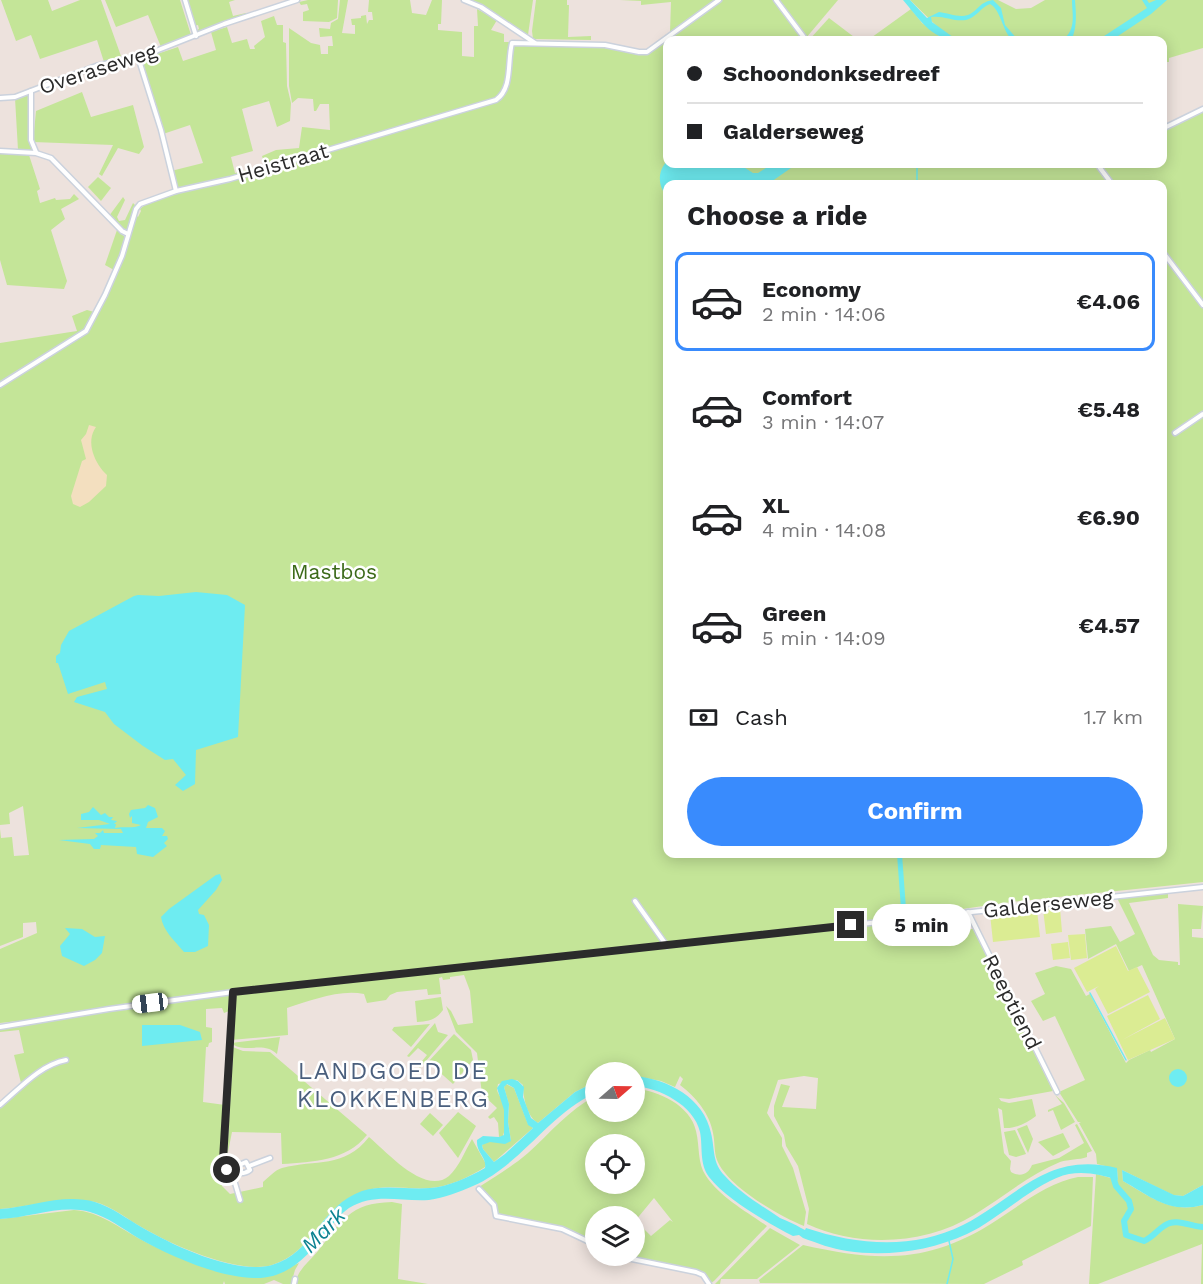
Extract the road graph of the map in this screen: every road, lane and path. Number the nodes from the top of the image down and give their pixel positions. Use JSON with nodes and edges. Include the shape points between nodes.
{"nodes":[{"id":1,"x":185,"y":0,"type":"edge"},
{"id":2,"x":297,"y":0,"type":"edge"},
{"id":3,"x":464,"y":0,"type":"edge"},
{"id":4,"x":719,"y":0,"type":"edge"},
{"id":5,"x":776,"y":0,"type":"edge"},
{"id":6,"x":195,"y":36,"type":"junction"},
{"id":7,"x":669,"y":36,"type":"edge"},
{"id":8,"x":803,"y":36,"type":"edge"},
{"id":9,"x":663,"y":40,"type":"edge"},
{"id":10,"x":536,"y":43,"type":"junction"},
{"id":11,"x":138,"y":57,"type":"junction"},
{"id":12,"x":31,"y":91,"type":"junction"},
{"id":13,"x":0,"y":98,"type":"edge"},
{"id":14,"x":1203,"y":109,"type":"edge"},
{"id":15,"x":1167,"y":127,"type":"edge"},
{"id":16,"x":0,"y":151,"type":"edge"},
{"id":17,"x":36,"y":153,"type":"junction"},
{"id":18,"x":1099,"y":168,"type":"edge"},
{"id":19,"x":1109,"y":180,"type":"edge"},
{"id":20,"x":176,"y":191,"type":"junction"},
{"id":21,"x":128,"y":234,"type":"junction"},
{"id":22,"x":1167,"y":257,"type":"edge"},
{"id":23,"x":1203,"y":304,"type":"edge"},
{"id":24,"x":0,"y":385,"type":"edge"},
{"id":25,"x":1203,"y":414,"type":"edge"},
{"id":26,"x":1175,"y":433,"type":"dead end"},
{"id":27,"x":1203,"y":887,"type":"edge"},
{"id":28,"x":635,"y":901,"type":"dead end"},
{"id":29,"x":968,"y":912,"type":"junction"},
{"id":30,"x":667,"y":946,"type":"junction"},
{"id":31,"x":233,"y":992,"type":"junction"},
{"id":32,"x":0,"y":1027,"type":"edge"},
{"id":33,"x":66,"y":1060,"type":"dead end"},
{"id":34,"x":1057,"y":1092,"type":"dead end"},
{"id":35,"x":0,"y":1105,"type":"edge"},
{"id":36,"x":270,"y":1158,"type":"dead end"},
{"id":37,"x":249,"y":1166,"type":"junction"},
{"id":38,"x":232,"y":1172,"type":"junction"},
{"id":39,"x":479,"y":1189,"type":"dead end"},
{"id":40,"x":240,"y":1200,"type":"dead end"},
{"id":41,"x":585,"y":1240,"type":"edge"},
{"id":42,"x":645,"y":1262,"type":"edge"},
{"id":43,"x":709,"y":1284,"type":"edge"}],
"edges":[{"from":1,"to":6,"type":"street"},
{"from":2,"to":6,"type":"street","name":"Overaseweg"},
{"from":3,"to":10,"type":"street","via":[[485,9]]},
{"from":4,"to":7,"type":"street"},
{"from":5,"to":8,"type":"street"},
{"from":6,"to":11,"type":"street","name":"Overaseweg"},
{"from":9,"to":10,"type":"street","via":[[647,52],[605,45]]},
{"from":10,"to":20,"type":"street","name":"Heistraat","via":[[512,43],[506,87],[496,100]]},
{"from":11,"to":12,"type":"street","name":"Overaseweg","via":[[96,66]]},
{"from":11,"to":20,"type":"street"},
{"from":12,"to":13,"type":"street","name":"Overaseweg"},
{"from":12,"to":17,"type":"street","via":[[31,140]]},
{"from":14,"to":15,"type":"street"},
{"from":16,"to":17,"type":"street"},
{"from":17,"to":21,"type":"street","via":[[51,158]]},
{"from":18,"to":19,"type":"street"},
{"from":20,"to":21,"type":"street","name":"Heistraat","via":[[137,206]]},
{"from":21,"to":24,"type":"street","via":[[122,256],[86,331]]},
{"from":22,"to":23,"type":"street"},
{"from":25,"to":26,"type":"street"},
{"from":27,"to":29,"type":"street","name":"Galderseweg"},
{"from":28,"to":30,"type":"street"},
{"from":29,"to":30,"type":"street","name":"Galderseweg"},
{"from":29,"to":34,"type":"street","name":"Reeptiend"},
{"from":30,"to":31,"type":"street","name":"Galderseweg"},
{"from":31,"to":32,"type":"street","name":"Galderseweg"},
{"from":31,"to":38,"type":"street","via":[[223,1167]]},
{"from":33,"to":35,"type":"street","via":[[45,1067]]},
{"from":36,"to":37,"type":"street"},
{"from":37,"to":38,"type":"street","via":[[243,1163]]},
{"from":37,"to":38,"type":"street","via":[[248,1172]]},
{"from":38,"to":40,"type":"street"},
{"from":39,"to":41,"type":"street","via":[[494,1205],[496,1216],[562,1229]]},
{"from":42,"to":43,"type":"street","via":[[696,1272]]}]}
